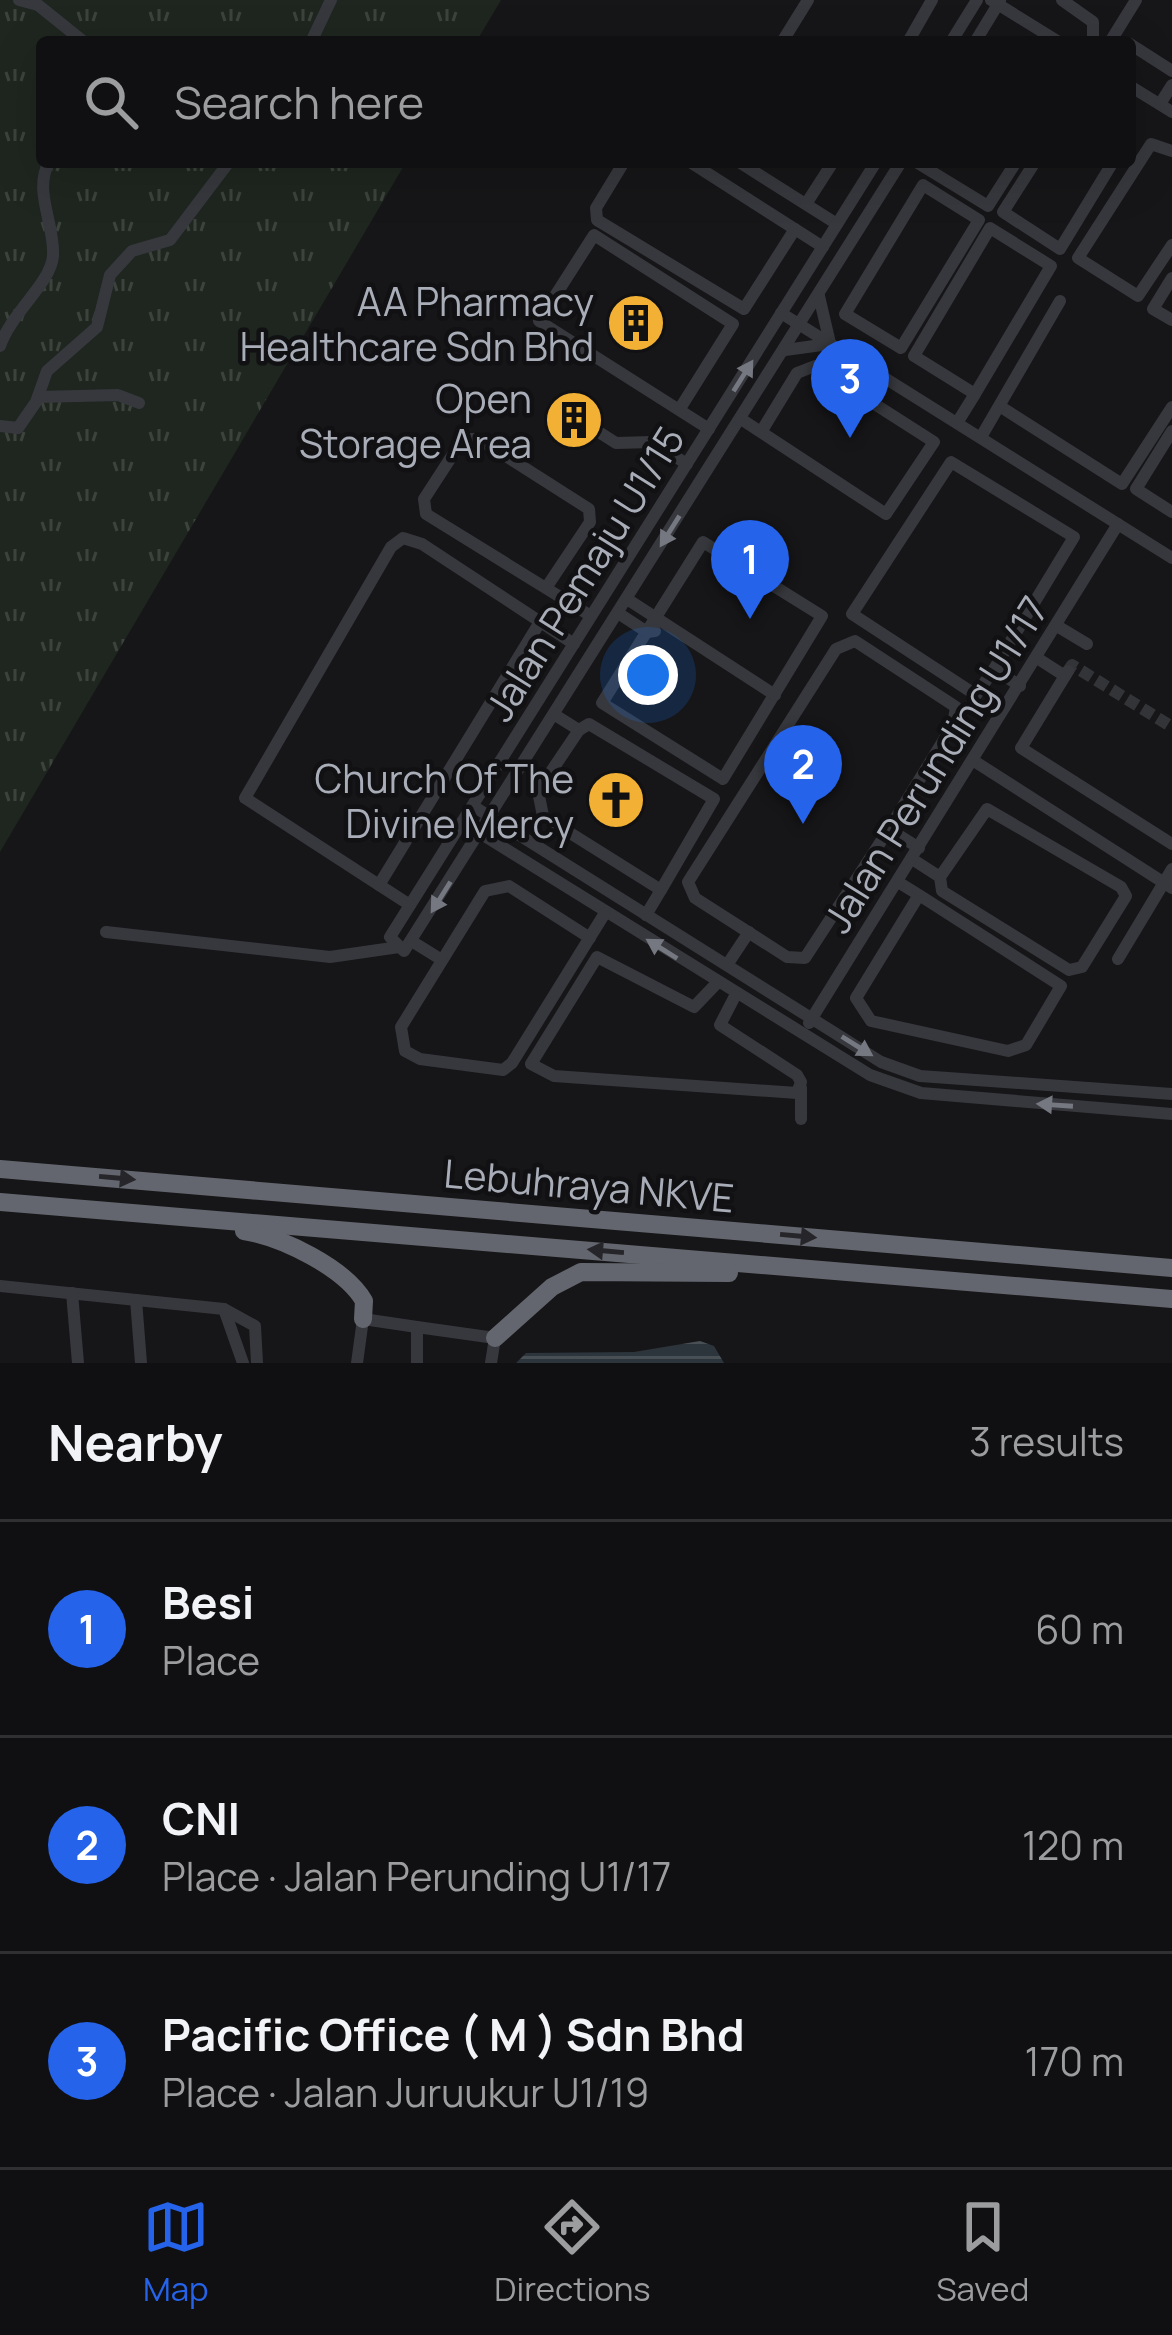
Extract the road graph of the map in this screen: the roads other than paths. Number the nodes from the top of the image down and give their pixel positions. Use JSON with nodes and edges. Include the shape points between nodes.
{"nodes":[{"id":1,"x":19,"y":0,"type":"edge"},
{"id":2,"x":331,"y":0,"type":"edge"},
{"id":3,"x":808,"y":0,"type":"edge"},
{"id":4,"x":932,"y":0,"type":"edge"},
{"id":5,"x":977,"y":0,"type":"edge"},
{"id":6,"x":1018,"y":0,"type":"edge"},
{"id":7,"x":1062,"y":0,"type":"edge"},
{"id":8,"x":1136,"y":0,"type":"edge"},
{"id":9,"x":997,"y":2,"type":"edge"},
{"id":10,"x":986,"y":24,"type":"junction"},
{"id":11,"x":1030,"y":24,"type":"junction"},
{"id":12,"x":77,"y":36,"type":"edge"},
{"id":13,"x":314,"y":36,"type":"edge"},
{"id":14,"x":786,"y":36,"type":"edge"},
{"id":15,"x":911,"y":36,"type":"edge"},
{"id":16,"x":955,"y":36,"type":"edge"},
{"id":17,"x":979,"y":36,"type":"edge"},
{"id":18,"x":1049,"y":36,"type":"edge"},
{"id":19,"x":1093,"y":36,"type":"edge"},
{"id":20,"x":1122,"y":36,"type":"edge"},
{"id":21,"x":1136,"y":50,"type":"edge"},
{"id":22,"x":1172,"y":71,"type":"edge"},
{"id":23,"x":1172,"y":85,"type":"edge"},
{"id":24,"x":1136,"y":90,"type":"edge"},
{"id":25,"x":1166,"y":108,"type":"edge"},
{"id":26,"x":1172,"y":151,"type":"edge"},
{"id":27,"x":1136,"y":166,"type":"edge"},
{"id":28,"x":46,"y":168,"type":"edge"},
{"id":29,"x":224,"y":168,"type":"edge"},
{"id":30,"x":620,"y":168,"type":"edge"},
{"id":31,"x":699,"y":168,"type":"edge"},
{"id":32,"x":749,"y":168,"type":"edge"},
{"id":33,"x":829,"y":168,"type":"edge"},
{"id":34,"x":872,"y":168,"type":"edge"},
{"id":35,"x":897,"y":168,"type":"edge"},
{"id":36,"x":936,"y":168,"type":"edge"},
{"id":37,"x":1012,"y":168,"type":"edge"},
{"id":38,"x":1031,"y":168,"type":"edge"},
{"id":39,"x":1109,"y":168,"type":"edge"},
{"id":40,"x":1135,"y":168,"type":"edge"},
{"id":41,"x":890,"y":180,"type":"junction"},
{"id":42,"x":916,"y":196,"type":"junction"},
{"id":43,"x":806,"y":204,"type":"junction"},
{"id":44,"x":837,"y":224,"type":"junction"},
{"id":45,"x":795,"y":229,"type":"junction"},
{"id":46,"x":1172,"y":244,"type":"edge"},
{"id":47,"x":823,"y":247,"type":"junction"},
{"id":48,"x":1172,"y":278,"type":"edge"},
{"id":49,"x":819,"y":296,"type":"junction"},
{"id":50,"x":1060,"y":301,"type":"dead end"},
{"id":51,"x":782,"y":314,"type":"junction"},
{"id":52,"x":1172,"y":320,"type":"edge"},
{"id":53,"x":800,"y":326,"type":"junction"},
{"id":54,"x":830,"y":344,"type":"junction"},
{"id":55,"x":0,"y":346,"type":"edge"},
{"id":56,"x":785,"y":350,"type":"junction"},
{"id":57,"x":975,"y":394,"type":"junction"},
{"id":58,"x":38,"y":397,"type":"junction"},
{"id":59,"x":139,"y":404,"type":"dead end"},
{"id":60,"x":1172,"y":406,"type":"edge"},
{"id":61,"x":1000,"y":407,"type":"junction"},
{"id":62,"x":679,"y":410,"type":"junction"},
{"id":63,"x":569,"y":413,"type":"dead end"},
{"id":64,"x":741,"y":419,"type":"junction"},
{"id":65,"x":957,"y":423,"type":"junction"},
{"id":66,"x":1,"y":428,"type":"edge"},
{"id":67,"x":709,"y":430,"type":"junction"},
{"id":68,"x":1172,"y":431,"type":"edge"},
{"id":69,"x":760,"y":432,"type":"junction"},
{"id":70,"x":981,"y":437,"type":"junction"},
{"id":71,"x":687,"y":464,"type":"junction"},
{"id":72,"x":1172,"y":512,"type":"edge"},
{"id":73,"x":1118,"y":524,"type":"junction"},
{"id":74,"x":1172,"y":558,"type":"edge"},
{"id":75,"x":1049,"y":577,"type":"junction"},
{"id":76,"x":546,"y":588,"type":"junction"},
{"id":77,"x":1076,"y":593,"type":"junction"},
{"id":78,"x":627,"y":598,"type":"junction"},
{"id":79,"x":618,"y":613,"type":"junction"},
{"id":80,"x":591,"y":616,"type":"junction"},
{"id":81,"x":656,"y":617,"type":"junction"},
{"id":82,"x":540,"y":622,"type":"junction"},
{"id":83,"x":1057,"y":626,"type":"junction"},
{"id":84,"x":668,"y":629,"type":"junction"},
{"id":85,"x":647,"y":632,"type":"junction"},
{"id":86,"x":574,"y":644,"type":"junction"},
{"id":87,"x":1087,"y":644,"type":"dead end"},
{"id":88,"x":1037,"y":658,"type":"junction"},
{"id":89,"x":994,"y":668,"type":"junction"},
{"id":90,"x":1020,"y":686,"type":"junction"},
{"id":91,"x":775,"y":695,"type":"junction"},
{"id":92,"x":555,"y":716,"type":"junction"},
{"id":93,"x":579,"y":730,"type":"junction"},
{"id":94,"x":974,"y":761,"type":"junction"},
{"id":95,"x":473,"y":806,"type":"junction"},
{"id":96,"x":490,"y":818,"type":"junction"},
{"id":97,"x":462,"y":822,"type":"junction"},
{"id":98,"x":889,"y":829,"type":"junction"},
{"id":99,"x":480,"y":834,"type":"junction"},
{"id":100,"x":1172,"y":844,"type":"edge"},
{"id":101,"x":916,"y":854,"type":"junction"},
{"id":102,"x":1172,"y":869,"type":"edge"},
{"id":103,"x":940,"y":877,"type":"junction"},
{"id":104,"x":898,"y":882,"type":"junction"},
{"id":105,"x":1168,"y":885,"type":"edge"},
{"id":106,"x":379,"y":886,"type":"junction"},
{"id":107,"x":662,"y":890,"type":"junction"},
{"id":108,"x":919,"y":895,"type":"junction"},
{"id":109,"x":410,"y":905,"type":"junction"},
{"id":110,"x":605,"y":913,"type":"junction"},
{"id":111,"x":646,"y":915,"type":"junction"},
{"id":112,"x":106,"y":932,"type":"dead end"},
{"id":113,"x":749,"y":932,"type":"junction"},
{"id":114,"x":590,"y":938,"type":"junction"},
{"id":115,"x":413,"y":942,"type":"junction"},
{"id":116,"x":399,"y":947,"type":"junction"},
{"id":117,"x":1118,"y":958,"type":"dead end"},
{"id":118,"x":442,"y":960,"type":"junction"},
{"id":119,"x":728,"y":965,"type":"junction"},
{"id":120,"x":716,"y":984,"type":"junction"},
{"id":121,"x":735,"y":996,"type":"junction"},
{"id":122,"x":812,"y":1018,"type":"junction"},
{"id":123,"x":801,"y":1035,"type":"junction"},
{"id":124,"x":801,"y":1087,"type":"junction"},
{"id":125,"x":1172,"y":1094,"type":"edge"},
{"id":126,"x":1172,"y":1114,"type":"edge"},
{"id":127,"x":801,"y":1119,"type":"dead end"},
{"id":128,"x":0,"y":1168,"type":"edge"},
{"id":129,"x":0,"y":1202,"type":"edge"},
{"id":130,"x":139,"y":1214,"type":"junction"},
{"id":131,"x":1172,"y":1268,"type":"edge"},
{"id":132,"x":974,"y":1281,"type":"junction"},
{"id":133,"x":0,"y":1286,"type":"edge"},
{"id":134,"x":72,"y":1293,"type":"junction"},
{"id":135,"x":136,"y":1300,"type":"junction"},
{"id":136,"x":1172,"y":1300,"type":"edge"},
{"id":137,"x":224,"y":1309,"type":"junction"},
{"id":138,"x":363,"y":1319,"type":"junction"},
{"id":139,"x":417,"y":1327,"type":"junction"},
{"id":140,"x":495,"y":1338,"type":"junction"},
{"id":141,"x":78,"y":1363,"type":"edge"},
{"id":142,"x":141,"y":1363,"type":"edge"},
{"id":143,"x":243,"y":1363,"type":"edge"},
{"id":144,"x":257,"y":1363,"type":"edge"},
{"id":145,"x":357,"y":1363,"type":"edge"},
{"id":146,"x":417,"y":1363,"type":"edge"},
{"id":147,"x":491,"y":1363,"type":"edge"}],
"edges":[{"from":1,"to":12,"type":"street"},
{"from":2,"to":13,"type":"street"},
{"from":3,"to":14,"type":"street"},
{"from":4,"to":15,"type":"street"},
{"from":5,"to":16,"type":"street"},
{"from":6,"to":11,"type":"street"},
{"from":7,"to":19,"type":"street","via":[[1094,22]]},
{"from":8,"to":20,"type":"street"},
{"from":9,"to":10,"type":"street"},
{"from":9,"to":11,"type":"street"},
{"from":10,"to":11,"type":"street"},
{"from":10,"to":17,"type":"street"},
{"from":11,"to":18,"type":"street"},
{"from":21,"to":22,"type":"street"},
{"from":23,"to":25,"type":"street"},
{"from":24,"to":25,"type":"street"},
{"from":26,"to":27,"type":"street","via":[[1150,144]]},
{"from":28,"to":55,"type":"street","via":[[53,256],[47,276],[8,320]]},
{"from":29,"to":58,"type":"street","via":[[170,240],[132,251],[110,275],[97,327],[46,371]]},
{"from":30,"to":45,"type":"street","via":[[597,220],[744,308]]},
{"from":31,"to":45,"type":"street"},
{"from":32,"to":43,"type":"street"},
{"from":33,"to":43,"type":"street"},
{"from":34,"to":44,"type":"street","name":"Jalan Pemaju U1/15"},
{"from":35,"to":41,"type":"street","name":"Jalan Pemaju U1/15"},
{"from":36,"to":37,"type":"street","via":[[988,206]]},
{"from":38,"to":39,"type":"street","via":[[1004,212],[1060,248]]},
{"from":40,"to":46,"type":"street","via":[[1078,258],[1138,296]]},
{"from":41,"to":42,"type":"street"},
{"from":41,"to":49,"type":"street","name":"Jalan Pemaju U1/15"},
{"from":42,"to":42,"type":"street","via":[[844,314],[901,348],[979,220],[923,185]]},
{"from":43,"to":44,"type":"street"},
{"from":44,"to":47,"type":"street","name":"Jalan Pemaju U1/15"},
{"from":45,"to":47,"type":"street"},
{"from":47,"to":51,"type":"street","name":"Jalan Pemaju U1/15"},
{"from":48,"to":52,"type":"street","via":[[1154,309]]},
{"from":49,"to":53,"type":"street","name":"Jalan Pemaju U1/15"},
{"from":49,"to":54,"type":"street"},
{"from":50,"to":61,"type":"street"},
{"from":51,"to":53,"type":"street"},
{"from":67,"to":51,"type":"street","name":"Jalan Pemaju U1/15","one_way":true},
{"from":53,"to":54,"type":"street"},
{"from":53,"to":56,"type":"street","name":"Jalan Pemaju U1/15"},
{"from":54,"to":56,"type":"street"},
{"from":54,"to":65,"type":"street"},
{"from":56,"to":64,"type":"street","name":"Jalan Pemaju U1/15"},
{"from":57,"to":57,"type":"street","via":[[914,356],[990,228],[1051,266]]},
{"from":57,"to":65,"type":"street"},
{"from":58,"to":59,"type":"street","via":[[118,395]]},
{"from":58,"to":66,"type":"street","via":[[18,428]]},
{"from":60,"to":61,"type":"street","via":[[1122,484]]},
{"from":61,"to":70,"type":"street"},
{"from":62,"to":62,"type":"street","via":[[539,321],[594,236],[734,324]]},
{"from":62,"to":67,"type":"street"},
{"from":63,"to":71,"type":"street","via":[[616,443],[652,442]]},
{"from":64,"to":69,"type":"street"},
{"from":64,"to":78,"type":"street","name":"Jalan Pemaju U1/15","one_way":true},
{"from":65,"to":70,"type":"street"},
{"from":67,"to":71,"type":"street","name":"Jalan Pemaju U1/15"},
{"from":68,"to":72,"type":"street","via":[[1136,489]]},
{"from":69,"to":69,"type":"street","via":[[797,373],[815,366],[934,442],[886,514]]},
{"from":70,"to":73,"type":"street"},
{"from":71,"to":80,"type":"street","name":"Jalan Pemaju U1/15"},
{"from":73,"to":74,"type":"street"},
{"from":73,"to":77,"type":"street","name":"Jalan Perunding U1/17"},
{"from":75,"to":77,"type":"street"},
{"from":75,"to":89,"type":"street"},
{"from":75,"to":89,"type":"street","via":[[1074,537],[951,462],[852,614],[976,695]]},
{"from":76,"to":76,"type":"street","via":[[422,508],[463,440],[479,439],[589,509],[590,522]]},
{"from":76,"to":80,"type":"street"},
{"from":77,"to":83,"type":"street","name":"Jalan Perunding U1/17"},
{"from":78,"to":79,"type":"street","name":"Jalan Pemaju U1/15"},
{"from":78,"to":81,"type":"street"},
{"from":79,"to":85,"type":"street"},
{"from":79,"to":92,"type":"street","name":"Jalan Pemaju U1/15"},
{"from":80,"to":86,"type":"street","name":"Jalan Pemaju U1/15"},
{"from":81,"to":84,"type":"street"},
{"from":81,"to":85,"type":"street"},
{"from":81,"to":91,"type":"street","via":[[703,542],[822,616]]},
{"from":82,"to":86,"type":"street"},
{"from":82,"to":106,"type":"street"},
{"from":82,"to":106,"type":"street","via":[[422,544],[404,538],[391,547],[244,792]]},
{"from":83,"to":87,"type":"street"},
{"from":83,"to":88,"type":"street","name":"Jalan Perunding U1/17"},
{"from":84,"to":85,"type":"street"},
{"from":84,"to":91,"type":"street"},
{"from":85,"to":91,"type":"street","via":[[602,703],[723,778]]},
{"from":86,"to":95,"type":"street","name":"Jalan Pemaju U1/15"},
{"from":88,"to":90,"type":"street","name":"Jalan Perunding U1/17"},
{"from":88,"to":100,"type":"street","via":[[1067,674],[1021,748]]},
{"from":89,"to":90,"type":"street"},
{"from":90,"to":94,"type":"street","name":"Jalan Perunding U1/17"},
{"from":92,"to":93,"type":"street"},
{"from":92,"to":96,"type":"street","name":"Jalan Pemaju U1/15"},
{"from":93,"to":107,"type":"street","via":[[538,791],[543,816]]},
{"from":93,"to":107,"type":"street","via":[[590,724],[714,799]]},
{"from":94,"to":101,"type":"street","name":"Jalan Perunding U1/17"},
{"from":94,"to":105,"type":"street"},
{"from":95,"to":96,"type":"street"},
{"from":95,"to":97,"type":"street","name":"Jalan Pemaju U1/15"},
{"from":96,"to":99,"type":"street","name":"Jalan Pemaju U1/15"},
{"from":96,"to":111,"type":"street"},
{"from":97,"to":99,"type":"street"},
{"from":97,"to":109,"type":"street","name":"Jalan Pemaju U1/15"},
{"from":98,"to":101,"type":"street"},
{"from":98,"to":113,"type":"street","via":[[805,958],[788,957]]},
{"from":98,"to":113,"type":"street","via":[[953,725],[956,707],[855,641],[836,649],[688,882],[695,898]]},
{"from":99,"to":110,"type":"street"},
{"from":99,"to":115,"type":"street","name":"Jalan Pemaju U1/15","one_way":true},
{"from":101,"to":103,"type":"street"},
{"from":101,"to":104,"type":"street","name":"Jalan Perunding U1/17"},
{"from":102,"to":105,"type":"street"},
{"from":103,"to":103,"type":"street","via":[[942,890],[1076,971],[1126,896],[987,809]]},
{"from":104,"to":108,"type":"street"},
{"from":104,"to":122,"type":"street","name":"Jalan Perunding U1/17"},
{"from":105,"to":117,"type":"street"},
{"from":106,"to":109,"type":"street"},
{"from":107,"to":111,"type":"street"},
{"from":108,"to":108,"type":"street","via":[[856,998],[859,1010],[872,1021],[1008,1051],[1026,1045],[1061,986]]},
{"from":109,"to":116,"type":"street","name":"Jalan Pemaju U1/15","via":[[389,940]]},
{"from":110,"to":114,"type":"street"},
{"from":120,"to":110,"type":"street","one_way":true},
{"from":111,"to":119,"type":"street"},
{"from":112,"to":116,"type":"street","via":[[330,957]]},
{"from":113,"to":119,"type":"street"},
{"from":114,"to":118,"type":"street","via":[[509,886],[485,891]]},
{"from":114,"to":118,"type":"street","via":[[502,1070],[405,1051],[401,1027]]},
{"from":115,"to":116,"type":"street"},
{"from":115,"to":118,"type":"street"},
{"from":119,"to":122,"type":"street"},
{"from":120,"to":121,"type":"street"},
{"from":120,"to":124,"type":"street","via":[[694,1007],[597,957],[531,1064],[577,1078],[789,1095]]},
{"from":121,"to":123,"type":"street"},
{"from":121,"to":124,"type":"street","via":[[721,1024],[797,1075]]},
{"from":122,"to":123,"type":"street","name":"Jalan Perunding U1/17"},
{"from":122,"to":125,"type":"street","one_way":true,"via":[[881,1062],[920,1076]]},
{"from":126,"to":123,"type":"street","one_way":true,"via":[[921,1093],[870,1076]]},
{"from":124,"to":127,"type":"street"},
{"from":128,"to":131,"type":"highway","name":"Lebuhraya NKVE","one_way":true},
{"from":129,"to":130,"type":"highway","name":"Lebuhraya NKVE"},
{"from":132,"to":130,"type":"highway","name":"Lebuhraya NKVE","one_way":true},
{"from":130,"to":138,"type":"highway","via":[[273,1239],[357,1288]]},
{"from":132,"to":136,"type":"highway","name":"Lebuhraya NKVE"},
{"from":132,"to":140,"type":"highway","via":[[581,1273],[552,1287]]},
{"from":133,"to":134,"type":"street"},
{"from":134,"to":135,"type":"street"},
{"from":134,"to":141,"type":"street"},
{"from":135,"to":137,"type":"street"},
{"from":135,"to":142,"type":"street"},
{"from":137,"to":143,"type":"street"},
{"from":137,"to":144,"type":"street","via":[[255,1326]]},
{"from":138,"to":139,"type":"street"},
{"from":138,"to":145,"type":"street"},
{"from":139,"to":140,"type":"street"},
{"from":139,"to":146,"type":"street"},
{"from":140,"to":147,"type":"street"}]}
